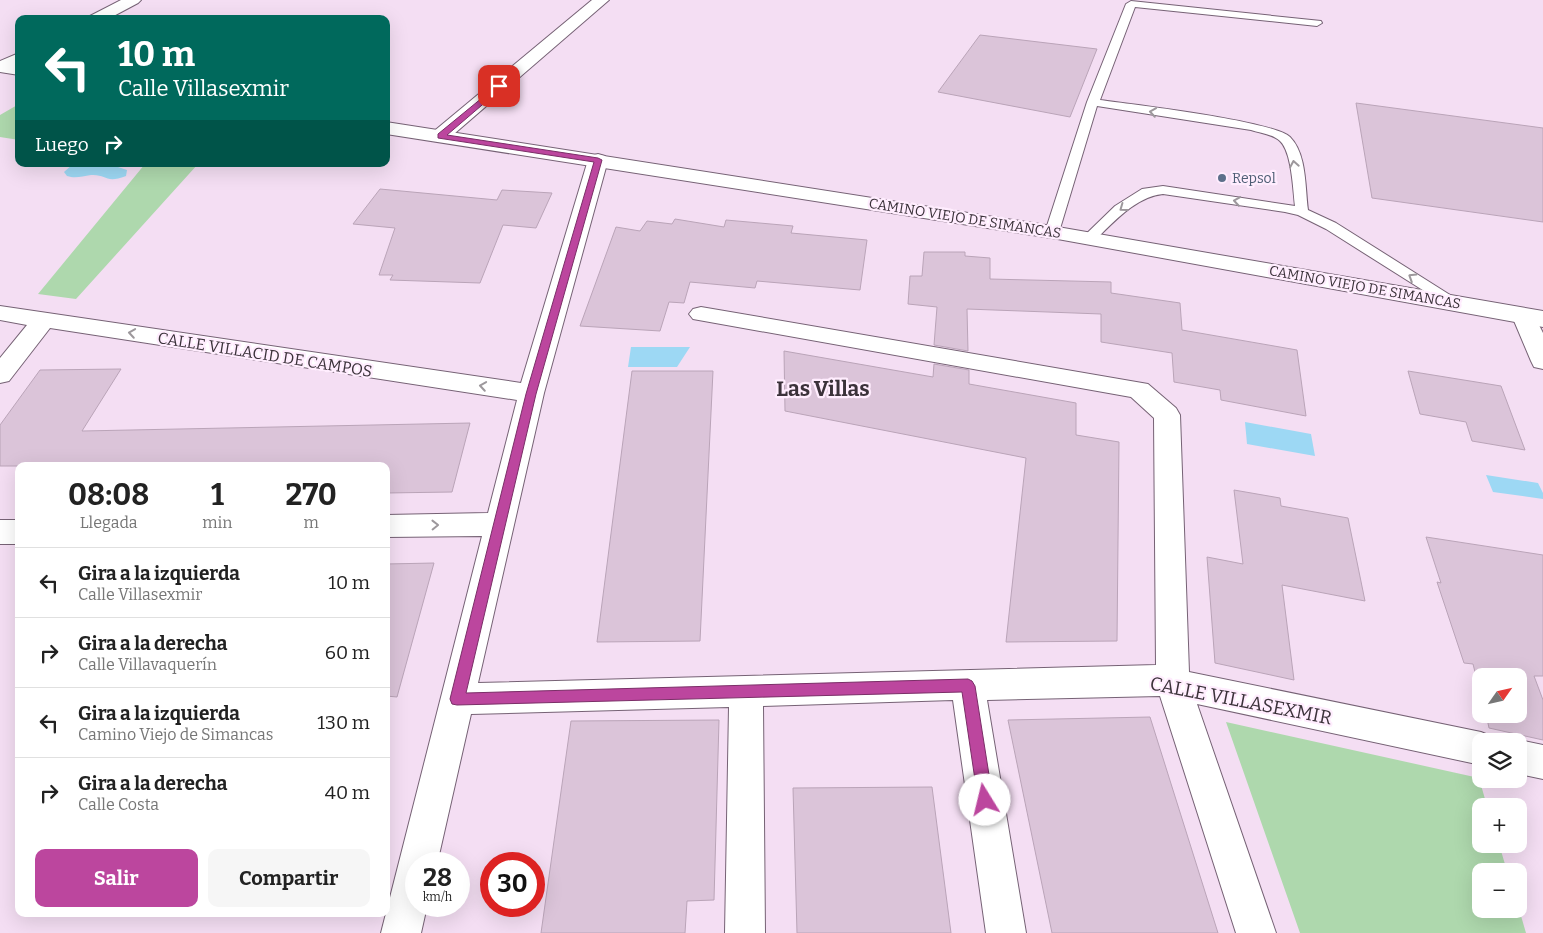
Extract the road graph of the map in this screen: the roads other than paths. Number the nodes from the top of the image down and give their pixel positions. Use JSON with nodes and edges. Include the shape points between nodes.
{"nodes":[{"id":1,"x":133,"y":0,"type":"edge"},
{"id":2,"x":602,"y":0,"type":"edge"},
{"id":3,"x":1132,"y":2,"type":"edge"},
{"id":4,"x":104,"y":15,"type":"edge"},
{"id":5,"x":1316,"y":23,"type":"dead end"},
{"id":6,"x":15,"y":66,"type":"edge"},
{"id":7,"x":0,"y":67,"type":"edge"},
{"id":8,"x":15,"y":68,"type":"edge"},
{"id":9,"x":0,"y":79,"type":"edge"},
{"id":10,"x":1093,"y":102,"type":"junction"},
{"id":11,"x":390,"y":129,"type":"edge"},
{"id":12,"x":440,"y":136,"type":"junction"},
{"id":13,"x":598,"y":160,"type":"junction"},
{"id":14,"x":1302,"y":212,"type":"junction"},
{"id":15,"x":1052,"y":232,"type":"junction"},
{"id":16,"x":1089,"y":238,"type":"junction"},
{"id":17,"x":1453,"y":303,"type":"junction"},
{"id":18,"x":0,"y":313,"type":"edge"},
{"id":19,"x":701,"y":314,"type":"dead end"},
{"id":20,"x":1534,"y":317,"type":"edge"},
{"id":21,"x":44,"y":320,"type":"junction"},
{"id":22,"x":1543,"y":361,"type":"edge"},
{"id":23,"x":0,"y":375,"type":"edge"},
{"id":24,"x":531,"y":394,"type":"junction"},
{"id":25,"x":500,"y":524,"type":"junction"},
{"id":26,"x":390,"y":526,"type":"edge"},
{"id":27,"x":0,"y":532,"type":"edge"},
{"id":28,"x":15,"y":532,"type":"edge"},
{"id":29,"x":1174,"y":684,"type":"junction"},
{"id":30,"x":968,"y":686,"type":"junction"},
{"id":31,"x":746,"y":692,"type":"junction"},
{"id":32,"x":457,"y":699,"type":"junction"},
{"id":33,"x":1472,"y":747,"type":"edge"},
{"id":34,"x":1527,"y":759,"type":"edge"},
{"id":35,"x":1543,"y":762,"type":"edge"},
{"id":36,"x":421,"y":852,"type":"edge"},
{"id":37,"x":405,"y":916,"type":"edge"},
{"id":38,"x":401,"y":933,"type":"edge"},
{"id":39,"x":745,"y":933,"type":"edge"},
{"id":40,"x":1006,"y":933,"type":"edge"},
{"id":41,"x":1256,"y":933,"type":"edge"}],
"edges":[{"from":1,"to":4,"type":"street"},
{"from":2,"to":12,"type":"street"},
{"from":3,"to":5,"type":"lane"},
{"from":3,"to":10,"type":"lane"},
{"from":6,"to":7,"type":"street"},
{"from":8,"to":9,"type":"street"},
{"from":14,"to":10,"type":"lane","one_way":true,"via":[[1292,148],[1283,138],[1251,127]]},
{"from":10,"to":15,"type":"lane"},
{"from":11,"to":12,"type":"street","name":"CAMINO VIEJO DE SIMANCAS"},
{"from":12,"to":13,"type":"street","name":"CAMINO VIEJO DE SIMANCAS"},
{"from":13,"to":15,"type":"street","name":"CAMINO VIEJO DE SIMANCAS"},
{"from":13,"to":24,"type":"street"},
{"from":14,"to":16,"type":"lane","one_way":true,"via":[[1163,190],[1140,196],[1120,209]]},
{"from":17,"to":14,"type":"lane","one_way":true,"via":[[1331,226]]},
{"from":15,"to":16,"type":"street","name":"CAMINO VIEJO DE SIMANCAS"},
{"from":16,"to":17,"type":"street","name":"CAMINO VIEJO DE SIMANCAS"},
{"from":17,"to":20,"type":"street","name":"CAMINO VIEJO DE SIMANCAS"},
{"from":18,"to":21,"type":"street","name":"CALLE VILLACID DE CAMPOS"},
{"from":19,"to":29,"type":"street","via":[[1139,390],[1167,415]]},
{"from":20,"to":22,"type":"street"},
{"from":21,"to":23,"type":"street"},
{"from":24,"to":21,"type":"street","name":"CALLE VILLACID DE CAMPOS","one_way":true},
{"from":24,"to":25,"type":"street"},
{"from":26,"to":25,"type":"street","one_way":true},
{"from":25,"to":32,"type":"street"},
{"from":27,"to":28,"type":"street"},
{"from":29,"to":30,"type":"street","name":"CALLE VILLASEXMIR","via":[[1155,680]]},
{"from":29,"to":33,"type":"street","name":"CALLE VILLASEXMIR"},
{"from":29,"to":41,"type":"street"},
{"from":30,"to":31,"type":"street","name":"CALLE VILLASEXMIR"},
{"from":30,"to":40,"type":"street"},
{"from":31,"to":32,"type":"street","name":"CALLE VILLASEXMIR"},
{"from":31,"to":39,"type":"street"},
{"from":32,"to":36,"type":"street"},
{"from":34,"to":35,"type":"street"},
{"from":37,"to":38,"type":"street"}]}
